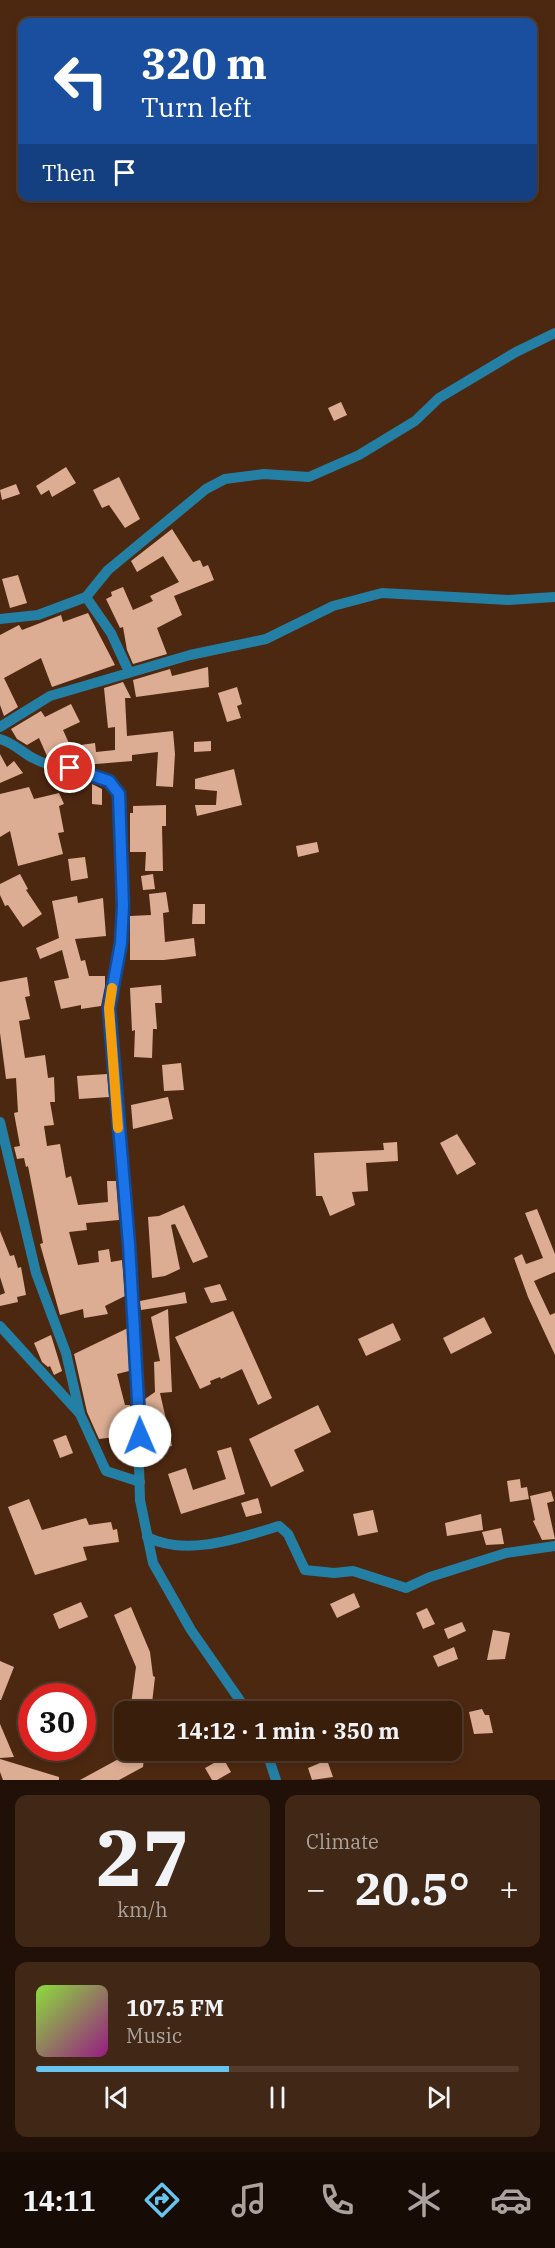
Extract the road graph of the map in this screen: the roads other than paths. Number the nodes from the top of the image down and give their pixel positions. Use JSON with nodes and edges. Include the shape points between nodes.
{"nodes":[{"id":1,"x":555,"y":333,"type":"edge"},
{"id":2,"x":86,"y":597,"type":"junction"},
{"id":3,"x":555,"y":597,"type":"edge"},
{"id":4,"x":0,"y":620,"type":"edge"},
{"id":5,"x":129,"y":672,"type":"junction"},
{"id":6,"x":0,"y":727,"type":"edge"},
{"id":7,"x":0,"y":739,"type":"edge"},
{"id":8,"x":0,"y":1122,"type":"edge"},
{"id":9,"x":0,"y":1326,"type":"edge"},
{"id":10,"x":80,"y":1414,"type":"junction"},
{"id":11,"x":140,"y":1482,"type":"junction"},
{"id":12,"x":147,"y":1537,"type":"junction"},
{"id":13,"x":555,"y":1546,"type":"edge"},
{"id":14,"x":240,"y":1701,"type":"edge"},
{"id":15,"x":270,"y":1761,"type":"edge"},
{"id":16,"x":276,"y":1780,"type":"edge"}],
"edges":[{"from":1,"to":2,"type":"street","via":[[439,398],[415,421],[359,455],[309,477],[264,474],[225,479],[206,489],[108,570]]},
{"from":2,"to":4,"type":"street","via":[[38,615]]},
{"from":2,"to":5,"type":"street","via":[[111,633]]},
{"from":3,"to":5,"type":"street","via":[[508,600],[382,593],[333,606],[266,639]]},
{"from":5,"to":6,"type":"street","via":[[50,696]]},
{"from":7,"to":11,"type":"street","via":[[14,743],[33,759],[109,781],[119,794],[123,906],[121,943],[109,1008],[134,1304]]},
{"from":8,"to":10,"type":"street","via":[[36,1273],[66,1353]]},
{"from":9,"to":10,"type":"street"},
{"from":10,"to":11,"type":"street","via":[[106,1471]]},
{"from":11,"to":12,"type":"street"},
{"from":12,"to":13,"type":"street","via":[[177,1546],[215,1543],[279,1526],[288,1534],[305,1570],[353,1571],[406,1588],[506,1553]]},
{"from":12,"to":14,"type":"street","via":[[153,1563],[191,1629]]},
{"from":15,"to":16,"type":"street"}]}
